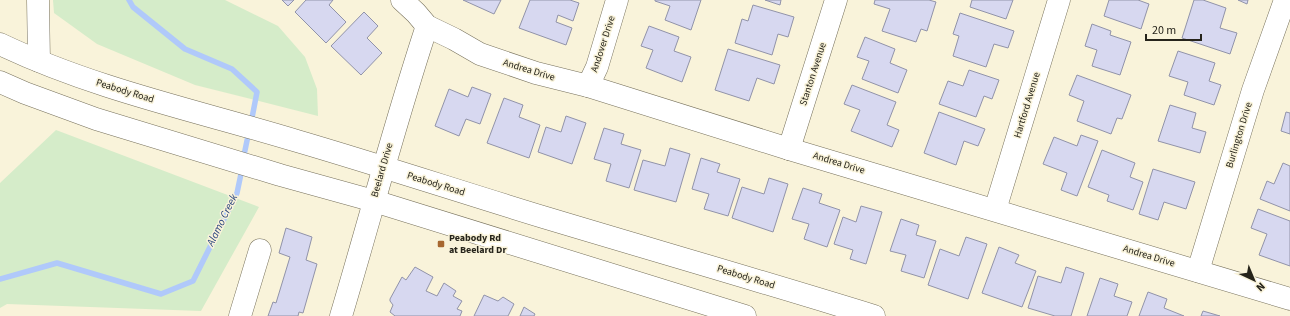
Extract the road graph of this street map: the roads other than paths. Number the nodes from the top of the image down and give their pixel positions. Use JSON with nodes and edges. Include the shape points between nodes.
{"nodes":[{"id":1,"x":38,"y":0,"type":"edge"},
{"id":2,"x":402,"y":0,"type":"edge"},
{"id":3,"x":617,"y":0,"type":"edge"},
{"id":4,"x":836,"y":0,"type":"edge"},
{"id":5,"x":1058,"y":0,"type":"edge"},
{"id":6,"x":1285,"y":0,"type":"edge"},
{"id":7,"x":427,"y":26,"type":"junction"},
{"id":8,"x":0,"y":44,"type":"edge"},
{"id":9,"x":39,"y":61,"type":"junction"},
{"id":10,"x":0,"y":82,"type":"edge"},
{"id":11,"x":588,"y":86,"type":"junction"},
{"id":12,"x":789,"y":148,"type":"junction"},
{"id":13,"x":383,"y":167,"type":"junction"},
{"id":14,"x":374,"y":201,"type":"junction"},
{"id":15,"x":995,"y":210,"type":"junction"},
{"id":16,"x":260,"y":250,"type":"dead end"},
{"id":17,"x":1198,"y":271,"type":"junction"},
{"id":18,"x":1290,"y":300,"type":"edge"},
{"id":19,"x":840,"y":311,"type":"edge"},
{"id":20,"x":240,"y":316,"type":"edge"},
{"id":21,"x":341,"y":316,"type":"edge"},
{"id":22,"x":745,"y":316,"type":"edge"},
{"id":23,"x":874,"y":316,"type":"edge"}],
"edges":[{"from":1,"to":9,"type":"street"},
{"from":2,"to":7,"type":"street","name":"Andrea Drive"},
{"from":3,"to":11,"type":"street","name":"Andover Drive","via":[[597,67]]},
{"from":4,"to":12,"type":"street","name":"Stanton Avenue"},
{"from":5,"to":15,"type":"street","name":"Hartford Avenue"},
{"from":6,"to":17,"type":"street","name":"Burlington Drive","via":[[1252,90]]},
{"from":7,"to":11,"type":"street","name":"Andrea Drive","via":[[480,54],[536,74]]},
{"from":7,"to":13,"type":"street","name":"Beelard Drive"},
{"from":8,"to":9,"type":"street","name":"Peabody Road"},
{"from":9,"to":13,"type":"street","name":"Peabody Road","via":[[90,80],[187,110]]},
{"from":10,"to":14,"type":"street","via":[[96,119]]},
{"from":11,"to":12,"type":"street","name":"Andrea Drive"},
{"from":12,"to":15,"type":"street","name":"Andrea Drive"},
{"from":13,"to":14,"type":"street","name":"Beelard Drive"},
{"from":13,"to":19,"type":"street","name":"Peabody Road"},
{"from":14,"to":21,"type":"street","name":"Beelard Drive"},
{"from":14,"to":22,"type":"street"},
{"from":15,"to":17,"type":"street","name":"Andrea Drive"},
{"from":16,"to":20,"type":"street"},
{"from":17,"to":18,"type":"street","name":"Andrea Drive"},
{"from":19,"to":23,"type":"street","name":"Peabody Road"}]}
